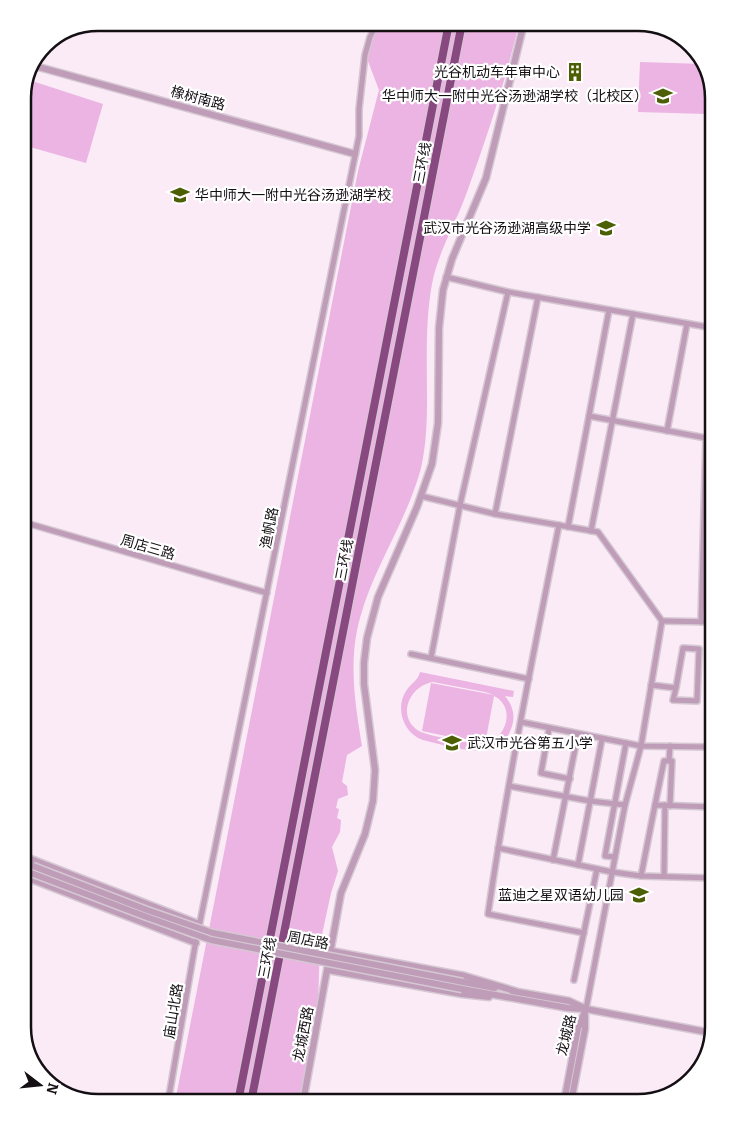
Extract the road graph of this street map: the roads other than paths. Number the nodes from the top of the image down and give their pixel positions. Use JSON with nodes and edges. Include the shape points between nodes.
{"nodes":[{"id":1,"x":373,"y":31,"type":"edge"},
{"id":2,"x":447,"y":31,"type":"edge"},
{"id":3,"x":460,"y":31,"type":"edge"},
{"id":4,"x":522,"y":31,"type":"edge"},
{"id":5,"x":39,"y":67,"type":"edge"},
{"id":6,"x":355,"y":154,"type":"junction"},
{"id":7,"x":446,"y":277,"type":"junction"},
{"id":8,"x":508,"y":292,"type":"junction"},
{"id":9,"x":538,"y":298,"type":"junction"},
{"id":10,"x":609,"y":310,"type":"junction"},
{"id":11,"x":633,"y":314,"type":"junction"},
{"id":12,"x":687,"y":324,"type":"junction"},
{"id":13,"x":705,"y":327,"type":"edge"},
{"id":14,"x":589,"y":416,"type":"junction"},
{"id":15,"x":612,"y":421,"type":"junction"},
{"id":16,"x":667,"y":431,"type":"junction"},
{"id":17,"x":705,"y":438,"type":"edge"},
{"id":18,"x":705,"y":475,"type":"edge"},
{"id":19,"x":422,"y":496,"type":"junction"},
{"id":20,"x":460,"y":505,"type":"junction"},
{"id":21,"x":494,"y":514,"type":"junction"},
{"id":22,"x":31,"y":524,"type":"edge"},
{"id":23,"x":559,"y":525,"type":"junction"},
{"id":24,"x":568,"y":527,"type":"junction"},
{"id":25,"x":591,"y":531,"type":"junction"},
{"id":26,"x":267,"y":593,"type":"junction"},
{"id":27,"x":662,"y":621,"type":"junction"},
{"id":28,"x":701,"y":622,"type":"junction"},
{"id":29,"x":705,"y":622,"type":"edge"},
{"id":30,"x":411,"y":654,"type":"dead end"},
{"id":31,"x":431,"y":658,"type":"junction"},
{"id":32,"x":529,"y":679,"type":"junction"},
{"id":33,"x":651,"y":685,"type":"junction"},
{"id":34,"x":676,"y":688,"type":"junction"},
{"id":35,"x":521,"y":722,"type":"junction"},
{"id":36,"x":549,"y":729,"type":"junction"},
{"id":37,"x":578,"y":734,"type":"junction"},
{"id":38,"x":602,"y":739,"type":"junction"},
{"id":39,"x":626,"y":743,"type":"junction"},
{"id":40,"x":641,"y":746,"type":"junction"},
{"id":41,"x":670,"y":746,"type":"junction"},
{"id":42,"x":705,"y":747,"type":"edge"},
{"id":43,"x":669,"y":761,"type":"junction"},
{"id":44,"x":570,"y":779,"type":"junction"},
{"id":45,"x":510,"y":786,"type":"junction"},
{"id":46,"x":565,"y":796,"type":"junction"},
{"id":47,"x":590,"y":801,"type":"junction"},
{"id":48,"x":614,"y":805,"type":"junction"},
{"id":49,"x":625,"y":805,"type":"junction"},
{"id":50,"x":655,"y":805,"type":"junction"},
{"id":51,"x":668,"y":806,"type":"junction"},
{"id":52,"x":705,"y":807,"type":"edge"},
{"id":53,"x":498,"y":848,"type":"junction"},
{"id":54,"x":615,"y":858,"type":"junction"},
{"id":55,"x":31,"y":859,"type":"edge"},
{"id":56,"x":553,"y":860,"type":"junction"},
{"id":57,"x":578,"y":865,"type":"junction"},
{"id":58,"x":597,"y":869,"type":"junction"},
{"id":59,"x":32,"y":870,"type":"edge"},
{"id":60,"x":612,"y":872,"type":"junction"},
{"id":61,"x":642,"y":876,"type":"junction"},
{"id":62,"x":664,"y":876,"type":"junction"},
{"id":63,"x":705,"y":878,"type":"edge"},
{"id":64,"x":31,"y":879,"type":"edge"},
{"id":65,"x":199,"y":924,"type":"junction"},
{"id":66,"x":584,"y":933,"type":"junction"},
{"id":67,"x":196,"y":943,"type":"junction"},
{"id":68,"x":331,"y":950,"type":"junction"},
{"id":69,"x":328,"y":970,"type":"junction"},
{"id":70,"x":574,"y":980,"type":"dead end"},
{"id":71,"x":514,"y":995,"type":"junction"},
{"id":72,"x":586,"y":1009,"type":"junction"},
{"id":73,"x":704,"y":1032,"type":"edge"},
{"id":74,"x":169,"y":1094,"type":"edge"},
{"id":75,"x":240,"y":1094,"type":"edge"},
{"id":76,"x":253,"y":1094,"type":"edge"},
{"id":77,"x":305,"y":1094,"type":"edge"},
{"id":78,"x":566,"y":1094,"type":"edge"},
{"id":79,"x":572,"y":1094,"type":"edge"}],
"edges":[{"from":1,"to":6,"type":"street","name":"渔帆路","via":[[365,55]]},
{"from":2,"to":75,"type":"highway","name":"三环线"},
{"from":3,"to":76,"type":"highway","name":"三环线"},
{"from":4,"to":7,"type":"street","name":"龙城西路","via":[[486,178]]},
{"from":5,"to":6,"type":"street","name":"橡树南路"},
{"from":6,"to":26,"type":"street","name":"渔帆路"},
{"from":7,"to":8,"type":"street"},
{"from":7,"to":19,"type":"street","name":"龙城西路","via":[[439,328],[437,435]]},
{"from":8,"to":9,"type":"street"},
{"from":8,"to":20,"type":"street"},
{"from":9,"to":10,"type":"street"},
{"from":9,"to":21,"type":"street"},
{"from":10,"to":11,"type":"street"},
{"from":10,"to":14,"type":"street"},
{"from":11,"to":12,"type":"street"},
{"from":11,"to":15,"type":"street"},
{"from":12,"to":13,"type":"street"},
{"from":12,"to":16,"type":"street"},
{"from":14,"to":15,"type":"street"},
{"from":14,"to":24,"type":"street"},
{"from":15,"to":16,"type":"street"},
{"from":15,"to":25,"type":"street"},
{"from":16,"to":17,"type":"street"},
{"from":18,"to":28,"type":"street"},
{"from":19,"to":20,"type":"street"},
{"from":19,"to":68,"type":"street","name":"龙城西路","via":[[378,597],[367,638],[364,684],[374,762],[374,790],[365,834],[341,893]]},
{"from":20,"to":21,"type":"street"},
{"from":20,"to":31,"type":"street"},
{"from":21,"to":23,"type":"street"},
{"from":22,"to":26,"type":"street","name":"周店三路"},
{"from":23,"to":24,"type":"street"},
{"from":23,"to":32,"type":"street"},
{"from":24,"to":25,"type":"street"},
{"from":25,"to":27,"type":"street","via":[[598,532]]},
{"from":26,"to":65,"type":"street","name":"渔帆路"},
{"from":27,"to":28,"type":"street"},
{"from":27,"to":33,"type":"street"},
{"from":28,"to":29,"type":"street"},
{"from":30,"to":31,"type":"street"},
{"from":31,"to":32,"type":"street"},
{"from":32,"to":35,"type":"street"},
{"from":33,"to":34,"type":"street"},
{"from":33,"to":40,"type":"street"},
{"from":34,"to":34,"type":"street","via":[[683,648],[699,649],[697,701],[673,700]]},
{"from":35,"to":36,"type":"street"},
{"from":35,"to":45,"type":"street"},
{"from":36,"to":37,"type":"street"},
{"from":36,"to":44,"type":"street","via":[[540,773]]},
{"from":37,"to":38,"type":"street"},
{"from":37,"to":44,"type":"street"},
{"from":38,"to":39,"type":"street"},
{"from":38,"to":47,"type":"street"},
{"from":39,"to":40,"type":"street"},
{"from":39,"to":48,"type":"street"},
{"from":40,"to":41,"type":"street"},
{"from":40,"to":49,"type":"street"},
{"from":41,"to":42,"type":"street"},
{"from":41,"to":43,"type":"street"},
{"from":43,"to":50,"type":"street","via":[[664,761]]},
{"from":43,"to":51,"type":"street","via":[[672,761]]},
{"from":44,"to":46,"type":"street"},
{"from":45,"to":46,"type":"street"},
{"from":45,"to":53,"type":"street"},
{"from":46,"to":47,"type":"street"},
{"from":46,"to":56,"type":"street"},
{"from":47,"to":48,"type":"street"},
{"from":47,"to":57,"type":"street"},
{"from":48,"to":49,"type":"street"},
{"from":48,"to":54,"type":"street","via":[[605,856]]},
{"from":49,"to":54,"type":"street"},
{"from":50,"to":51,"type":"street"},
{"from":50,"to":61,"type":"street"},
{"from":51,"to":52,"type":"street"},
{"from":51,"to":62,"type":"street"},
{"from":53,"to":56,"type":"street"},
{"from":53,"to":66,"type":"street","via":[[488,914]]},
{"from":54,"to":60,"type":"street"},
{"from":55,"to":65,"type":"street"},
{"from":56,"to":57,"type":"street"},
{"from":57,"to":58,"type":"street"},
{"from":58,"to":60,"type":"street"},
{"from":58,"to":66,"type":"street"},
{"from":59,"to":71,"type":"street","name":"周店路","bridge":true,"via":[[212,933]]},
{"from":60,"to":61,"type":"street"},
{"from":60,"to":72,"type":"street"},
{"from":61,"to":62,"type":"street"},
{"from":62,"to":63,"type":"street"},
{"from":64,"to":67,"type":"street"},
{"from":65,"to":67,"type":"street","name":"庙山北路"},
{"from":66,"to":70,"type":"street"},
{"from":67,"to":74,"type":"street","name":"庙山北路"},
{"from":68,"to":69,"type":"street","name":"龙城西路"},
{"from":68,"to":71,"type":"street","via":[[465,976]]},
{"from":69,"to":71,"type":"street","via":[[462,994]]},
{"from":69,"to":77,"type":"street","name":"龙城西路"},
{"from":71,"to":72,"type":"street","name":"周店路"},
{"from":72,"to":73,"type":"street","name":"周店路"},
{"from":72,"to":78,"type":"street","name":"龙城路","via":[[578,1028]]},
{"from":72,"to":79,"type":"street","name":"龙城路"}]}
